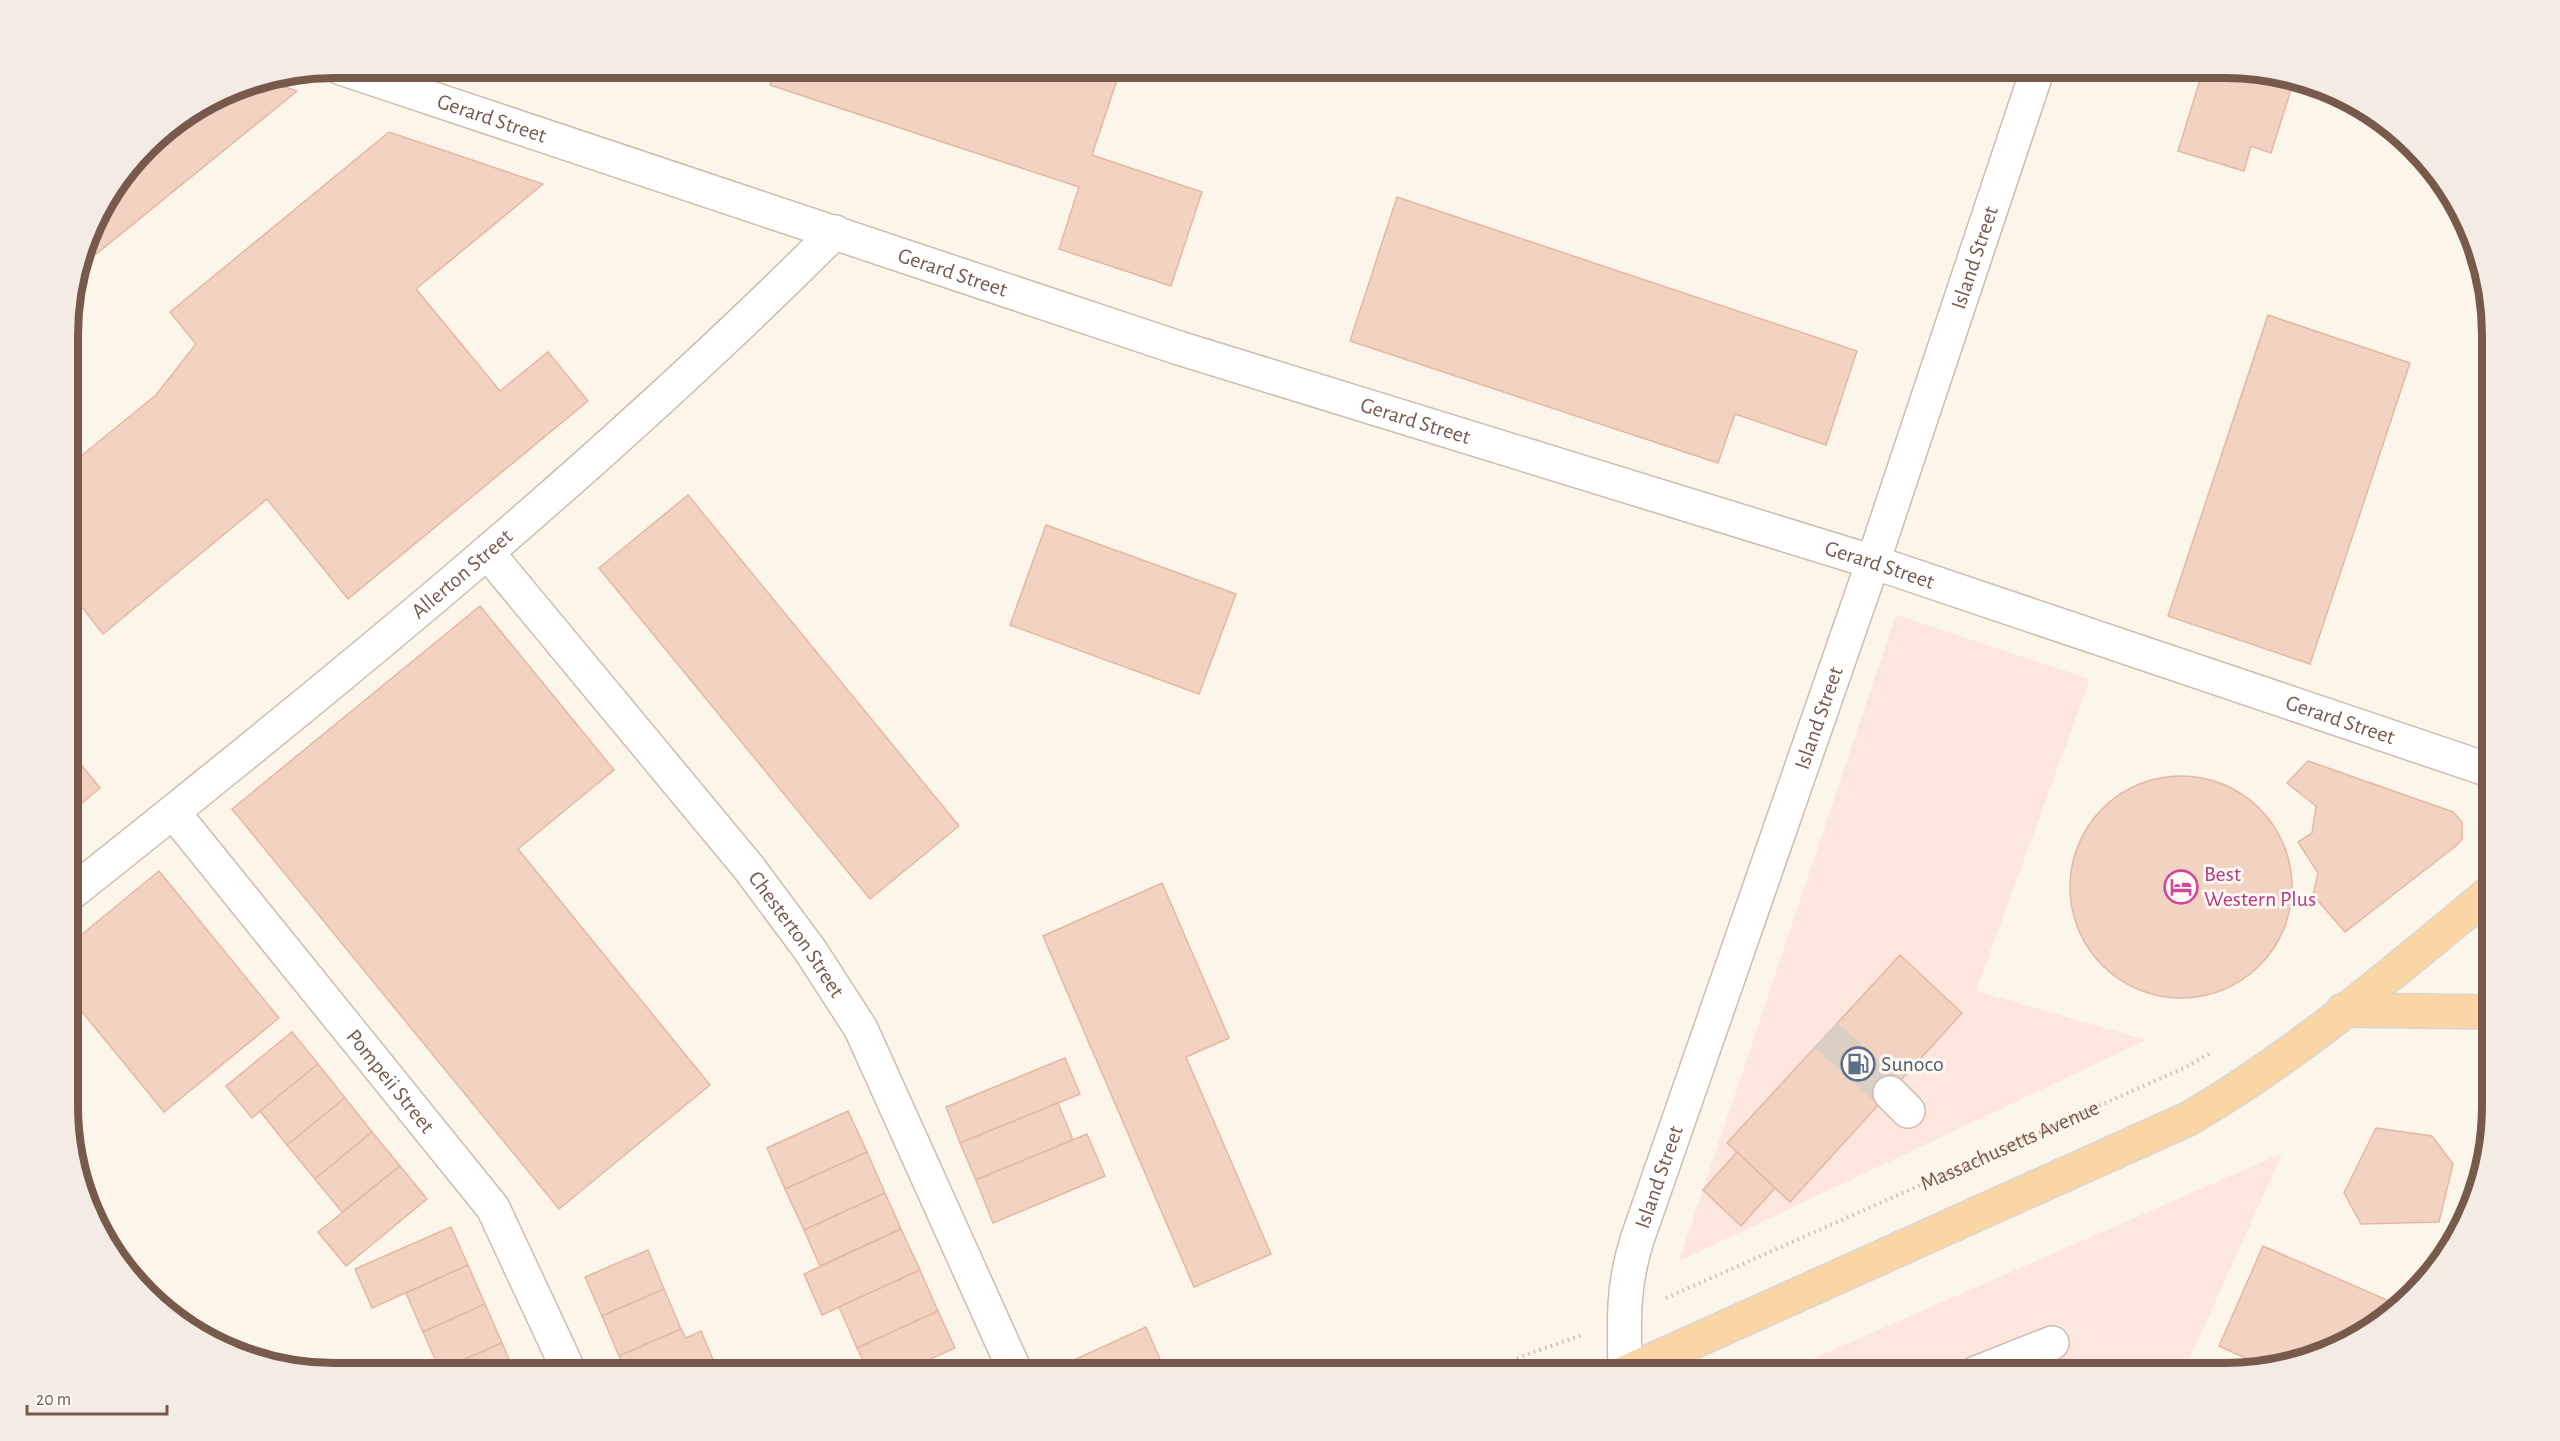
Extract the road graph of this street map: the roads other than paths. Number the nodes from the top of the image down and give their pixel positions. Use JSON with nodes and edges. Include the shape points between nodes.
{"nodes":[{"id":1,"x":371,"y":78,"type":"edge"},
{"id":2,"x":2035,"y":78,"type":"edge"},
{"id":3,"x":835,"y":232,"type":"junction"},
{"id":4,"x":487,"y":552,"type":"junction"},
{"id":5,"x":1873,"y":562,"type":"junction"},
{"id":6,"x":2482,"y":768,"type":"edge"},
{"id":7,"x":173,"y":812,"type":"junction"},
{"id":8,"x":78,"y":888,"type":"edge"},
{"id":9,"x":2482,"y":899,"type":"edge"},
{"id":10,"x":2343,"y":1010,"type":"junction"},
{"id":11,"x":2482,"y":1012,"type":"edge"},
{"id":12,"x":2052,"y":1343,"type":"dead end"},
{"id":13,"x":565,"y":1363,"type":"edge"},
{"id":14,"x":1011,"y":1363,"type":"edge"},
{"id":15,"x":1624,"y":1363,"type":"edge"},
{"id":16,"x":1646,"y":1363,"type":"edge"},
{"id":17,"x":2001,"y":1363,"type":"edge"}],
"edges":[{"from":1,"to":3,"type":"street","name":"Gerard Street"},
{"from":2,"to":5,"type":"street","name":"Island Street"},
{"from":3,"to":4,"type":"street","name":"Allerton Street","via":[[739,328]]},
{"from":3,"to":5,"type":"street","name":"Gerard Street","via":[[1179,348]]},
{"from":4,"to":7,"type":"street","name":"Allerton Street"},
{"from":4,"to":14,"type":"street","name":"Chesterton Street","via":[[749,868],[810,950],[861,1029]]},
{"from":5,"to":6,"type":"street","name":"Gerard Street"},
{"from":5,"to":15,"type":"street","name":"Island Street","via":[[1637,1240],[1627,1274]]},
{"from":7,"to":8,"type":"street","name":"Allerton Street"},
{"from":7,"to":13,"type":"street","name":"Pompeii Street","via":[[493,1208]]},
{"from":9,"to":10,"type":"main road"},
{"from":10,"to":11,"type":"main road"},
{"from":10,"to":16,"type":"main road","via":[[2242,1086],[2188,1119]]},
{"from":12,"to":17,"type":"street"}]}
